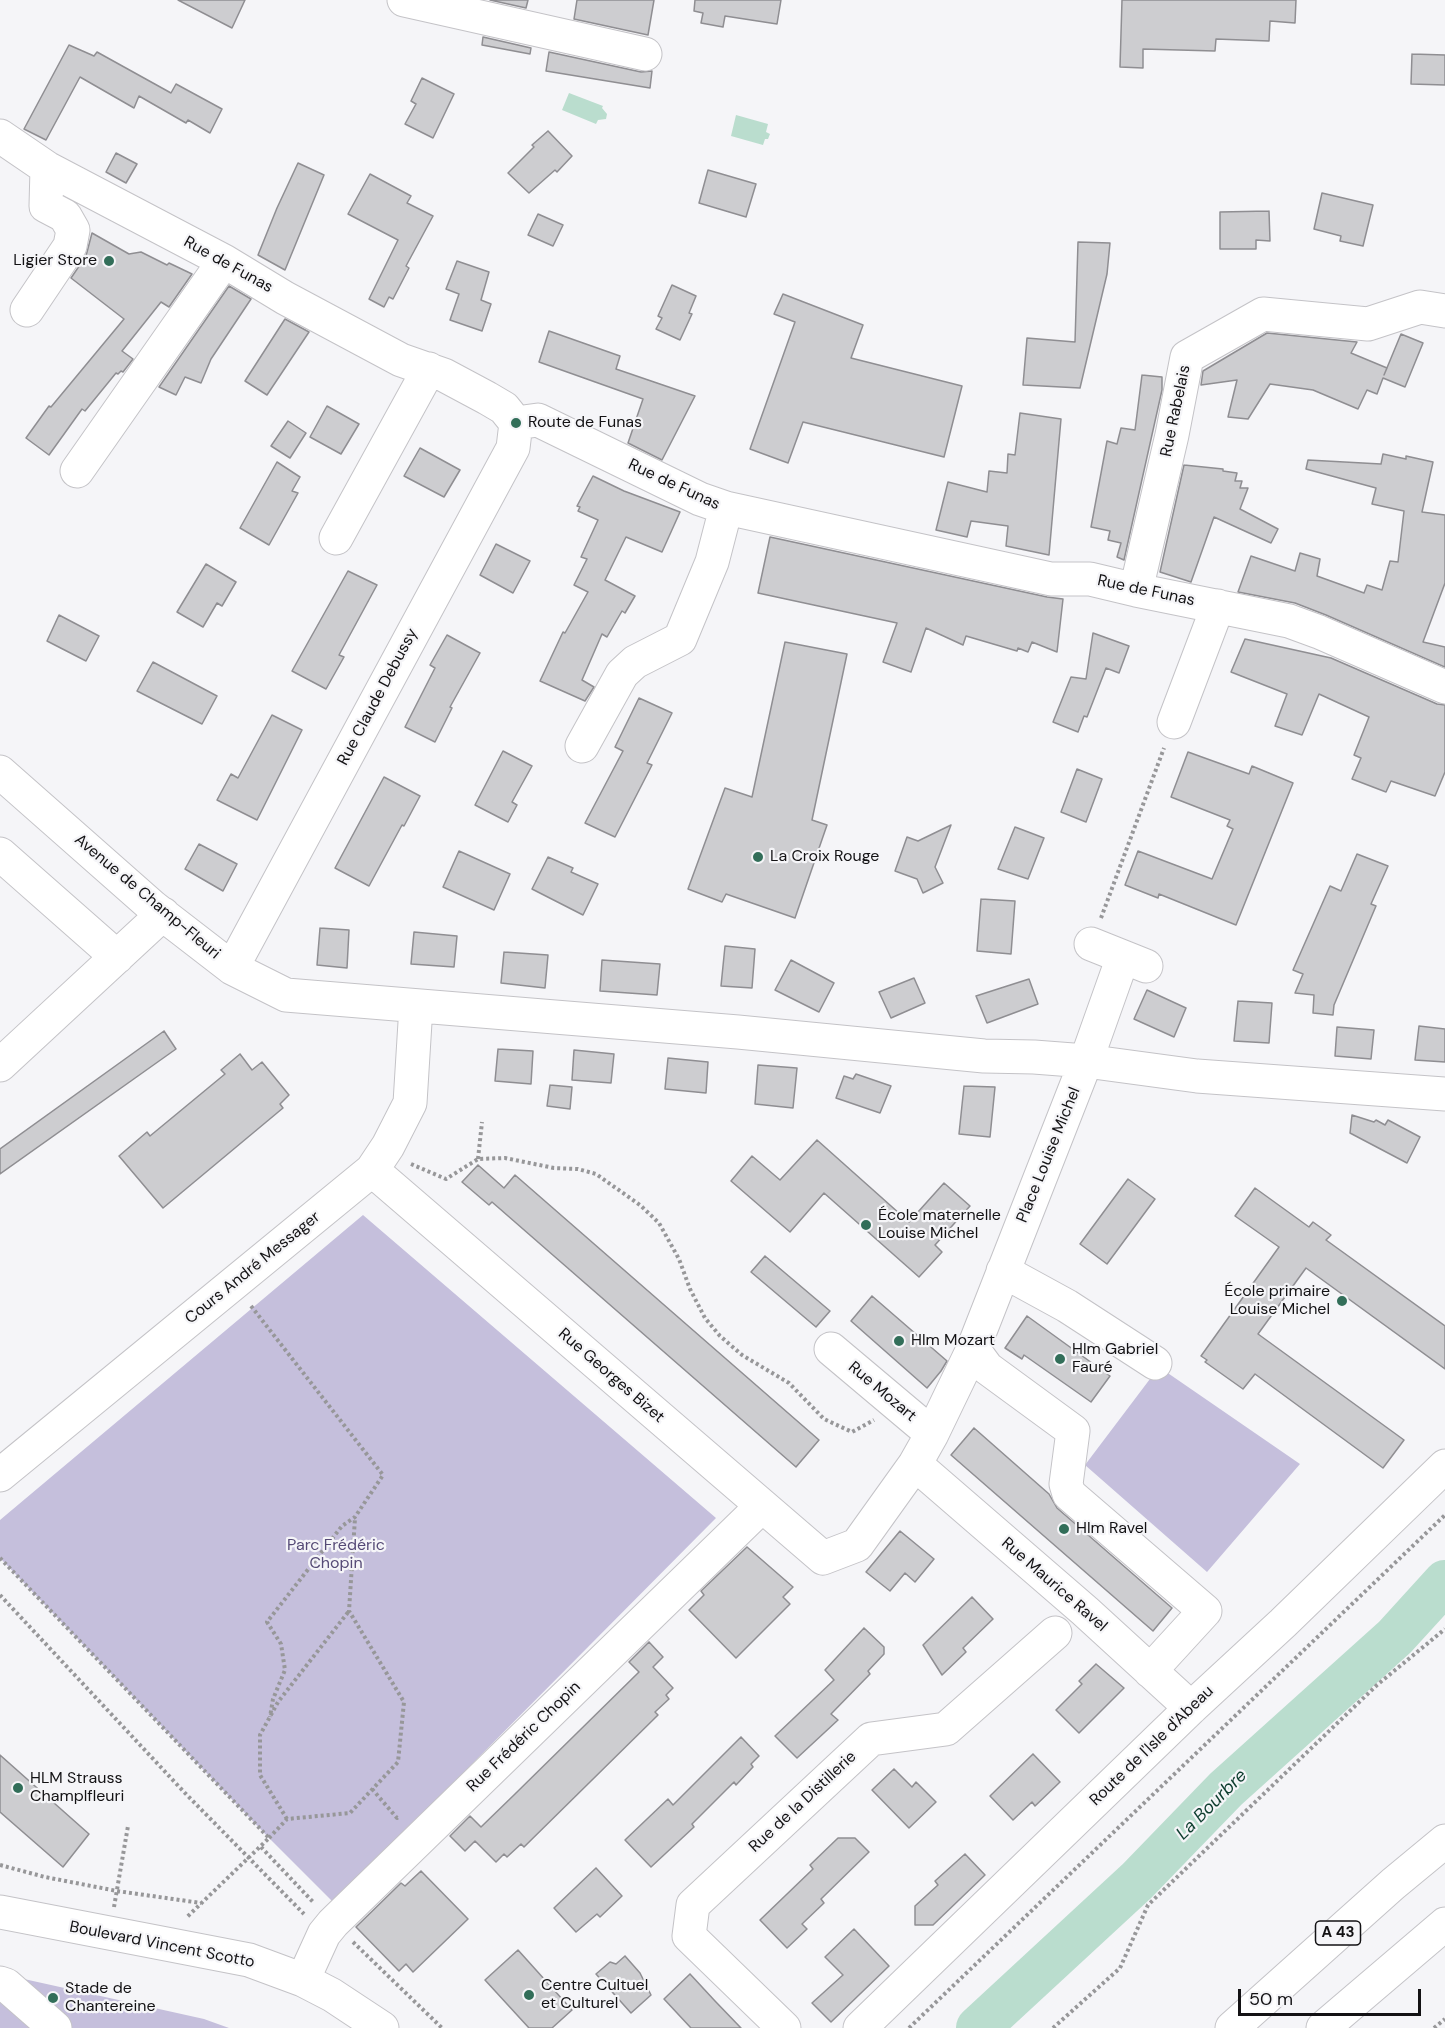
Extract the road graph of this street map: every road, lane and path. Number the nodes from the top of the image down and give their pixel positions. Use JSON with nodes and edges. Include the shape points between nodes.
{"nodes":[{"id":1,"x":404,"y":0,"type":"edge"},
{"id":2,"x":645,"y":54,"type":"dead end"},
{"id":3,"x":0,"y":136,"type":"edge"},
{"id":4,"x":47,"y":168,"type":"junction"},
{"id":5,"x":224,"y":261,"type":"junction"},
{"id":6,"x":27,"y":310,"type":"dead end"},
{"id":7,"x":1445,"y":310,"type":"edge"},
{"id":8,"x":429,"y":369,"type":"junction"},
{"id":9,"x":516,"y":423,"type":"junction"},
{"id":10,"x":76,"y":471,"type":"dead end"},
{"id":11,"x":726,"y":508,"type":"junction"},
{"id":12,"x":336,"y":538,"type":"dead end"},
{"id":13,"x":1136,"y":590,"type":"junction"},
{"id":14,"x":1218,"y":606,"type":"junction"},
{"id":15,"x":1445,"y":687,"type":"edge"},
{"id":16,"x":1174,"y":722,"type":"joint"},
{"id":17,"x":582,"y":746,"type":"dead end"},
{"id":18,"x":0,"y":772,"type":"edge"},
{"id":19,"x":0,"y":854,"type":"edge"},
{"id":20,"x":163,"y":914,"type":"junction"},
{"id":21,"x":1091,"y":944,"type":"joint"},
{"id":22,"x":117,"y":957,"type":"junction"},
{"id":23,"x":232,"y":968,"type":"junction"},
{"id":24,"x":416,"y":1006,"type":"junction"},
{"id":25,"x":1086,"y":1061,"type":"junction"},
{"id":26,"x":0,"y":1065,"type":"edge"},
{"id":27,"x":1445,"y":1095,"type":"edge"},
{"id":28,"x":482,"y":1122,"type":"dead end"},
{"id":29,"x":478,"y":1159,"type":"junction"},
{"id":30,"x":372,"y":1170,"type":"junction"},
{"id":31,"x":1003,"y":1271,"type":"junction"},
{"id":32,"x":234,"y":1284,"type":"junction"},
{"id":33,"x":831,"y":1349,"type":"dead end"},
{"id":34,"x":973,"y":1349,"type":"junction"},
{"id":35,"x":1155,"y":1363,"type":"dead end"},
{"id":36,"x":890,"y":1398,"type":"junction"},
{"id":37,"x":933,"y":1434,"type":"junction"},
{"id":38,"x":915,"y":1464,"type":"junction"},
{"id":39,"x":1445,"y":1466,"type":"edge"},
{"id":40,"x":0,"y":1475,"type":"edge"},
{"id":41,"x":761,"y":1507,"type":"junction"},
{"id":42,"x":1445,"y":1515,"type":"edge"},
{"id":43,"x":355,"y":1517,"type":"junction"},
{"id":44,"x":857,"y":1545,"type":"joint"},
{"id":45,"x":0,"y":1558,"type":"edge"},
{"id":46,"x":0,"y":1595,"type":"edge"},
{"id":47,"x":349,"y":1611,"type":"junction"},
{"id":48,"x":1445,"y":1629,"type":"edge"},
{"id":49,"x":1055,"y":1633,"type":"dead end"},
{"id":50,"x":1150,"y":1671,"type":"junction"},
{"id":51,"x":1191,"y":1708,"type":"junction"},
{"id":52,"x":270,"y":1718,"type":"junction"},
{"id":53,"x":372,"y":1789,"type":"junction"},
{"id":54,"x":397,"y":1818,"type":"dead end"},
{"id":55,"x":287,"y":1819,"type":"junction"},
{"id":56,"x":128,"y":1826,"type":"dead end"},
{"id":57,"x":269,"y":1838,"type":"junction"},
{"id":58,"x":1445,"y":1841,"type":"edge"},
{"id":59,"x":249,"y":1858,"type":"junction"},
{"id":60,"x":0,"y":1865,"type":"edge"},
{"id":61,"x":117,"y":1891,"type":"junction"},
{"id":62,"x":202,"y":1903,"type":"junction"},
{"id":63,"x":114,"y":1911,"type":"dead end"},
{"id":64,"x":0,"y":1912,"type":"edge"},
{"id":65,"x":186,"y":1918,"type":"dead end"},
{"id":66,"x":1445,"y":1924,"type":"edge"},
{"id":67,"x":324,"y":1934,"type":"junction"},
{"id":68,"x":303,"y":1980,"type":"junction"},
{"id":69,"x":0,"y":1983,"type":"edge"},
{"id":70,"x":1445,"y":2019,"type":"edge"},
{"id":71,"x":55,"y":2028,"type":"edge"},
{"id":72,"x":382,"y":2028,"type":"edge"},
{"id":73,"x":784,"y":2028,"type":"edge"},
{"id":74,"x":860,"y":2028,"type":"edge"},
{"id":75,"x":909,"y":2028,"type":"edge"},
{"id":76,"x":1053,"y":2028,"type":"edge"},
{"id":77,"x":1232,"y":2028,"type":"edge"},
{"id":78,"x":1323,"y":2028,"type":"edge"},
{"id":79,"x":1434,"y":2028,"type":"edge"}],
"edges":[{"from":1,"to":2,"type":"main road"},
{"from":3,"to":4,"type":"main road","name":"Rue de Funas"},
{"from":4,"to":5,"type":"main road","name":"Rue de Funas"},
{"from":4,"to":6,"type":"main road","via":[[46,206],[65,216],[73,230],[70,246]]},
{"from":5,"to":8,"type":"main road","name":"Rue de Funas","via":[[401,360]]},
{"from":5,"to":10,"type":"main road"},
{"from":7,"to":13,"type":"main road","name":"Rue Rabelais","via":[[1420,307],[1368,324],[1263,314],[1187,357]]},
{"from":8,"to":9,"type":"main road","name":"Rue de Funas","via":[[504,408]]},
{"from":8,"to":12,"type":"main road"},
{"from":9,"to":11,"type":"main road","name":"Rue de Funas","via":[[538,420]]},
{"from":9,"to":23,"type":"main road","name":"Rue Claude Debussy","via":[[513,448]]},
{"from":11,"to":13,"type":"main road","name":"Rue de Funas","via":[[1051,579],[1090,579]]},
{"from":11,"to":17,"type":"main road","via":[[712,562],[680,639],[635,662],[622,674]]},
{"from":13,"to":14,"type":"main road","name":"Rue de Funas"},
{"from":14,"to":15,"type":"main road","name":"Rue de Funas","via":[[1288,621]]},
{"from":14,"to":16,"type":"main road"},
{"from":16,"to":21,"type":"path"},
{"from":18,"to":20,"type":"main road","name":"Avenue de Champ-Fleuri"},
{"from":19,"to":22,"type":"main road"},
{"from":20,"to":22,"type":"main road"},
{"from":20,"to":23,"type":"main road","name":"Avenue de Champ-Fleuri"},
{"from":21,"to":25,"type":"main road","name":"Place Louise Michel","via":[[1134,962]]},
{"from":22,"to":26,"type":"main road"},
{"from":23,"to":24,"type":"main road","name":"Avenue de Champ-Fleuri","via":[[286,995]]},
{"from":24,"to":25,"type":"main road","name":"Avenue de Champ-Fleuri","via":[[984,1056]]},
{"from":24,"to":30,"type":"main road","name":"Cours André Messager","via":[[410,1103]]},
{"from":25,"to":27,"type":"main road","name":"Avenue de Champ-Fleuri","via":[[1197,1076]]},
{"from":25,"to":31,"type":"main road","name":"Place Louise Michel"},
{"from":28,"to":29,"type":"path"},
{"from":29,"to":30,"type":"path","via":[[446,1179],[413,1164]]},
{"from":29,"to":36,"type":"path","via":[[505,1158],[596,1174],[640,1205],[658,1223],[679,1258],[705,1318],[720,1336],[742,1355],[789,1383],[824,1419],[852,1432],[874,1420]]},
{"from":30,"to":32,"type":"main road","name":"Cours André Messager"},
{"from":30,"to":41,"type":"main road","name":"Rue Georges Bizet"},
{"from":31,"to":34,"type":"main road","name":"Place Louise Michel"},
{"from":31,"to":35,"type":"main road","via":[[1067,1306]]},
{"from":32,"to":40,"type":"main road","name":"Cours André Messager"},
{"from":32,"to":43,"type":"path","via":[[383,1475]]},
{"from":33,"to":36,"type":"main road","name":"Rue Mozart"},
{"from":34,"to":37,"type":"main road","name":"Place Louise Michel"},
{"from":34,"to":50,"type":"main road","via":[[987,1368],[1073,1431],[1066,1484],[1069,1494],[1205,1611]]},
{"from":36,"to":37,"type":"main road","name":"Rue Mozart"},
{"from":37,"to":38,"type":"main road","name":"Place Louise Michel"},
{"from":38,"to":44,"type":"main road","name":"Place Louise Michel"},
{"from":38,"to":50,"type":"main road","name":"Rue Maurice Ravel"},
{"from":39,"to":51,"type":"main road","name":"Route de l'Isle d'Abeau"},
{"from":41,"to":44,"type":"main road","name":"Rue Georges Bizet","via":[[823,1558]]},
{"from":41,"to":67,"type":"main road","name":"Rue Frédéric Chopin"},
{"from":42,"to":75,"type":"path"},
{"from":43,"to":47,"type":"path"},
{"from":43,"to":52,"type":"path","via":[[342,1526],[267,1622],[280,1644],[285,1671]]},
{"from":45,"to":57,"type":"path"},
{"from":46,"to":59,"type":"path"},
{"from":47,"to":52,"type":"path","via":[[278,1702]]},
{"from":47,"to":53,"type":"path","via":[[404,1702],[398,1762]]},
{"from":48,"to":76,"type":"path","via":[[1377,1685],[1148,1905],[1120,1968]]},
{"from":49,"to":73,"type":"main road","name":"Rue de la Distillerie","via":[[946,1729],[871,1739],[693,1905],[689,1936]]},
{"from":50,"to":51,"type":"main road","name":"Rue Maurice Ravel"},
{"from":51,"to":74,"type":"main road","name":"Route de l'Isle d'Abeau"},
{"from":52,"to":55,"type":"path","via":[[260,1735],[260,1775]]},
{"from":53,"to":54,"type":"path"},
{"from":53,"to":55,"type":"path","via":[[350,1813]]},
{"from":55,"to":57,"type":"path"},
{"from":56,"to":61,"type":"path"},
{"from":57,"to":59,"type":"path"},
{"from":58,"to":77,"type":"main road","number":"A 43"},
{"from":59,"to":62,"type":"path"},
{"from":59,"to":67,"type":"path"},
{"from":60,"to":61,"type":"path"},
{"from":61,"to":62,"type":"path"},
{"from":61,"to":63,"type":"path"},
{"from":62,"to":65,"type":"path"},
{"from":64,"to":68,"type":"main road","name":"Boulevard Vincent Scotto","via":[[249,1960]]},
{"from":66,"to":78,"type":"main road"},
{"from":67,"to":68,"type":"main road","name":"Rue Frédéric Chopin"},
{"from":68,"to":72,"type":"main road","name":"Boulevard Vincent Scotto"},
{"from":69,"to":71,"type":"main road"},
{"from":70,"to":79,"type":"path"}]}
